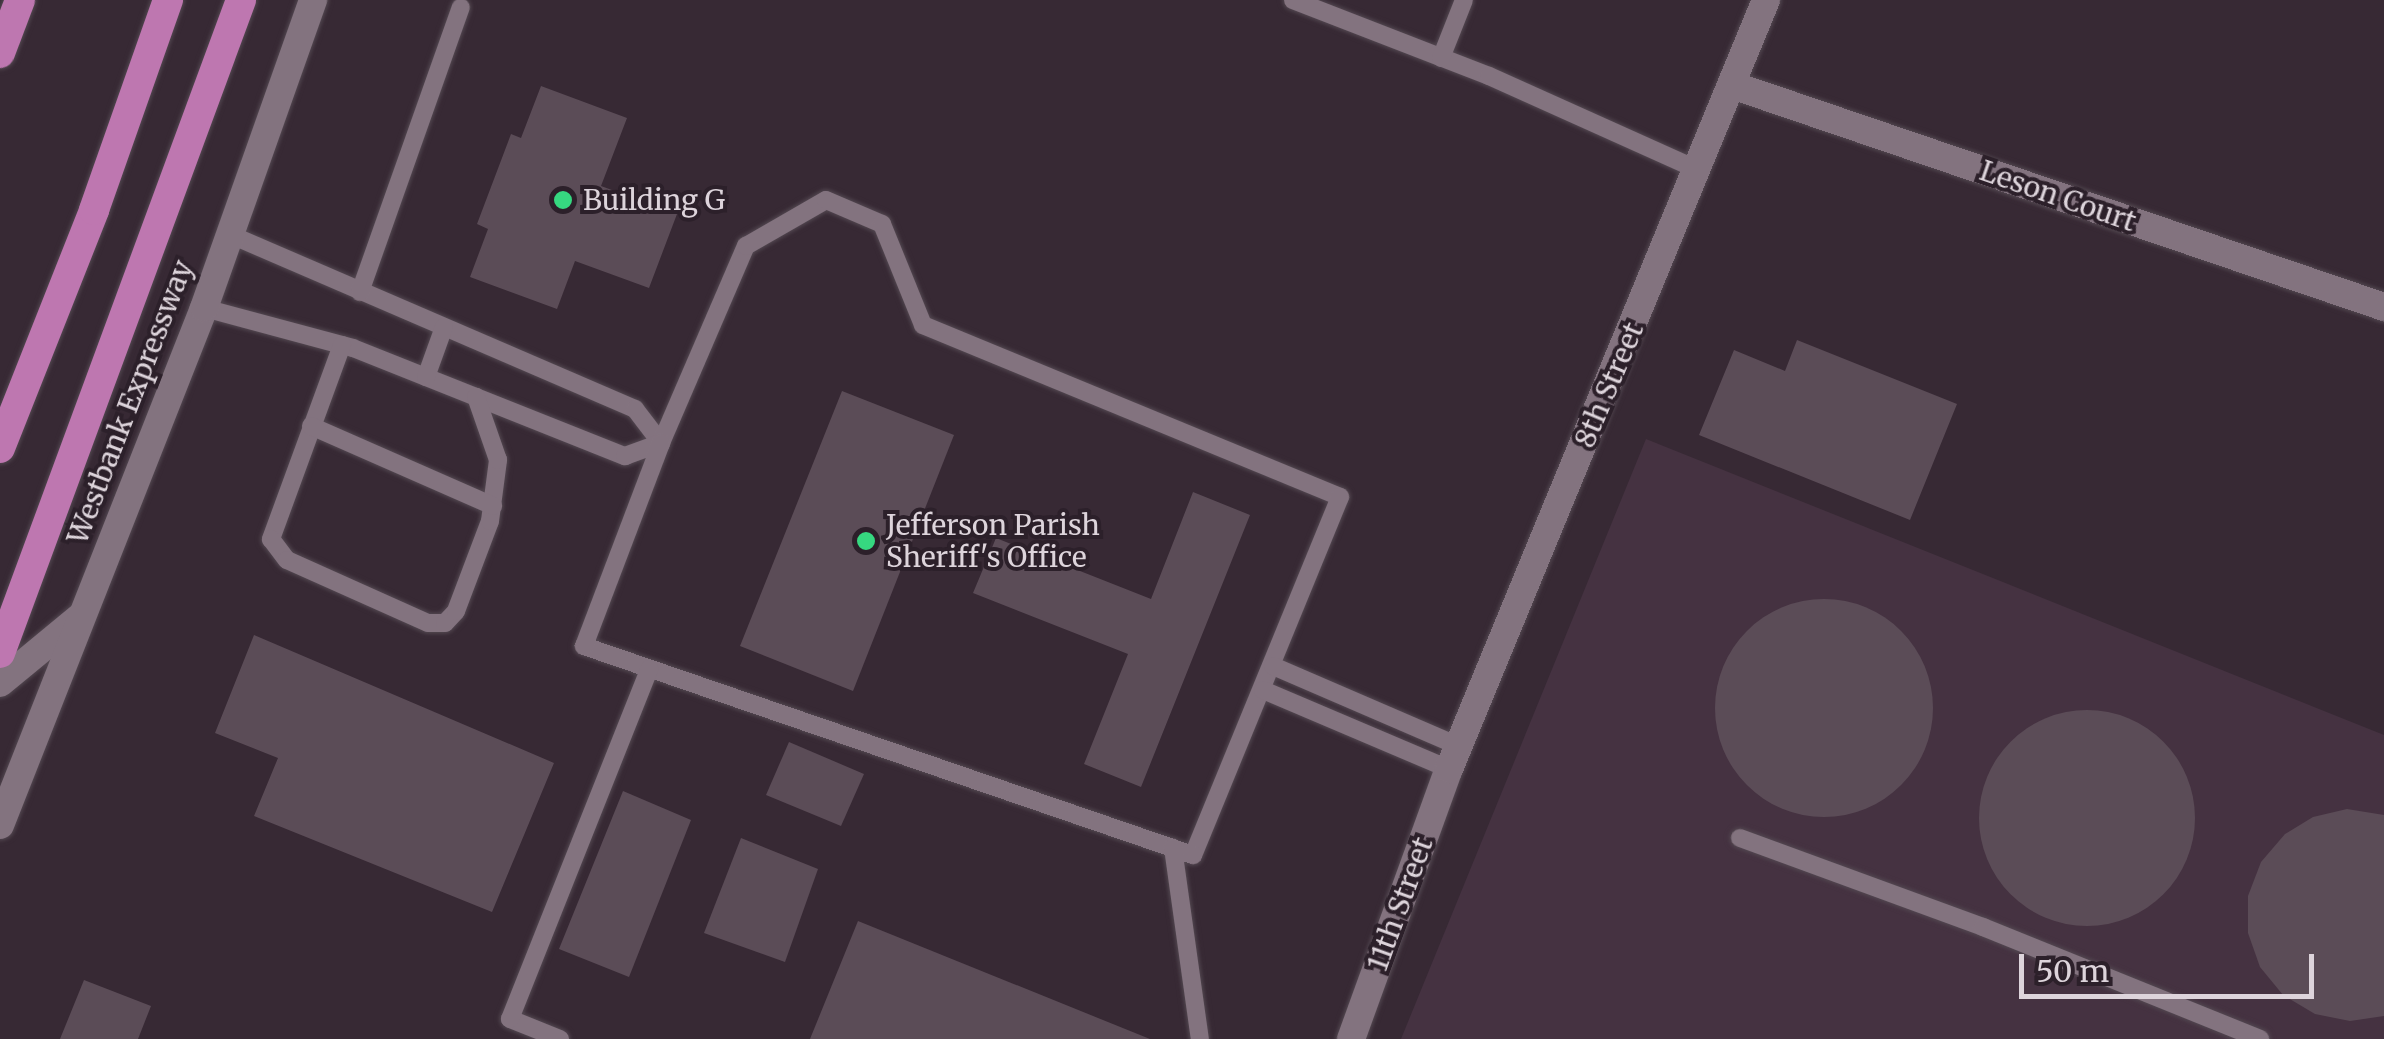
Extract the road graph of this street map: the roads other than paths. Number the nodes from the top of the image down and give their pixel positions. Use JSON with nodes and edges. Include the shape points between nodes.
{"nodes":[{"id":1,"x":20,"y":0,"type":"edge"},
{"id":2,"x":168,"y":0,"type":"edge"},
{"id":3,"x":242,"y":0,"type":"edge"},
{"id":4,"x":313,"y":0,"type":"edge"},
{"id":5,"x":1293,"y":0,"type":"edge"},
{"id":6,"x":1464,"y":0,"type":"edge"},
{"id":7,"x":1766,"y":0,"type":"edge"},
{"id":8,"x":460,"y":6,"type":"dead end"},
{"id":9,"x":0,"y":53,"type":"edge"},
{"id":10,"x":1441,"y":58,"type":"junction"},
{"id":11,"x":1732,"y":85,"type":"junction"},
{"id":12,"x":1698,"y":170,"type":"junction"},
{"id":13,"x":229,"y":234,"type":"junction"},
{"id":14,"x":360,"y":292,"type":"junction"},
{"id":15,"x":204,"y":308,"type":"junction"},
{"id":16,"x":2384,"y":308,"type":"edge"},
{"id":17,"x":444,"y":327,"type":"junction"},
{"id":18,"x":342,"y":345,"type":"junction"},
{"id":19,"x":426,"y":377,"type":"junction"},
{"id":20,"x":476,"y":397,"type":"junction"},
{"id":21,"x":311,"y":426,"type":"junction"},
{"id":22,"x":662,"y":443,"type":"junction"},
{"id":23,"x":0,"y":448,"type":"edge"},
{"id":24,"x":492,"y":506,"type":"junction"},
{"id":25,"x":82,"y":616,"type":"junction"},
{"id":26,"x":0,"y":653,"type":"edge"},
{"id":27,"x":1272,"y":666,"type":"junction"},
{"id":28,"x":649,"y":669,"type":"junction"},
{"id":29,"x":0,"y":683,"type":"edge"},
{"id":30,"x":1263,"y":690,"type":"junction"},
{"id":31,"x":1454,"y":757,"type":"junction"},
{"id":32,"x":0,"y":825,"type":"edge"},
{"id":33,"x":1740,"y":838,"type":"dead end"},
{"id":34,"x":1173,"y":848,"type":"junction"},
{"id":35,"x":560,"y":1039,"type":"edge"},
{"id":36,"x":1200,"y":1039,"type":"edge"},
{"id":37,"x":1351,"y":1039,"type":"edge"},
{"id":38,"x":2260,"y":1039,"type":"edge"}],
"edges":[{"from":1,"to":9,"type":"highway"},
{"from":2,"to":23,"type":"highway"},
{"from":3,"to":26,"type":"highway"},
{"from":4,"to":13,"type":"street","name":"Westbank Expressway"},
{"from":5,"to":10,"type":"lane"},
{"from":6,"to":10,"type":"lane"},
{"from":7,"to":11,"type":"street","name":"8th Street"},
{"from":8,"to":14,"type":"lane"},
{"from":10,"to":12,"type":"lane"},
{"from":11,"to":12,"type":"street","name":"8th Street"},
{"from":11,"to":16,"type":"street","name":"Leson Court"},
{"from":12,"to":31,"type":"street","name":"8th Street"},
{"from":13,"to":14,"type":"lane"},
{"from":13,"to":15,"type":"street","name":"Westbank Expressway"},
{"from":14,"to":17,"type":"lane"},
{"from":15,"to":18,"type":"lane"},
{"from":15,"to":25,"type":"street","name":"Westbank Expressway"},
{"from":17,"to":19,"type":"lane"},
{"from":17,"to":22,"type":"lane","via":[[635,408]]},
{"from":18,"to":19,"type":"lane"},
{"from":18,"to":21,"type":"lane"},
{"from":19,"to":20,"type":"lane"},
{"from":20,"to":22,"type":"lane","via":[[625,456]]},
{"from":20,"to":24,"type":"lane","via":[[498,460]]},
{"from":21,"to":24,"type":"lane"},
{"from":21,"to":24,"type":"lane","via":[[275,522],[274,546],[286,560],[414,617],[445,623],[456,611]]},
{"from":22,"to":27,"type":"lane","via":[[746,246],[826,200],[882,224],[922,325],[1340,498]]},
{"from":22,"to":28,"type":"lane","via":[[584,646]]},
{"from":25,"to":29,"type":"street"},
{"from":25,"to":32,"type":"street","name":"Westbank Expressway"},
{"from":27,"to":30,"type":"lane"},
{"from":27,"to":31,"type":"lane"},
{"from":28,"to":34,"type":"lane"},
{"from":28,"to":35,"type":"lane","via":[[510,1019]]},
{"from":30,"to":31,"type":"lane"},
{"from":30,"to":34,"type":"lane","via":[[1194,856]]},
{"from":31,"to":37,"type":"street","name":"11th Street"},
{"from":33,"to":38,"type":"lane"},
{"from":34,"to":36,"type":"lane"}]}
